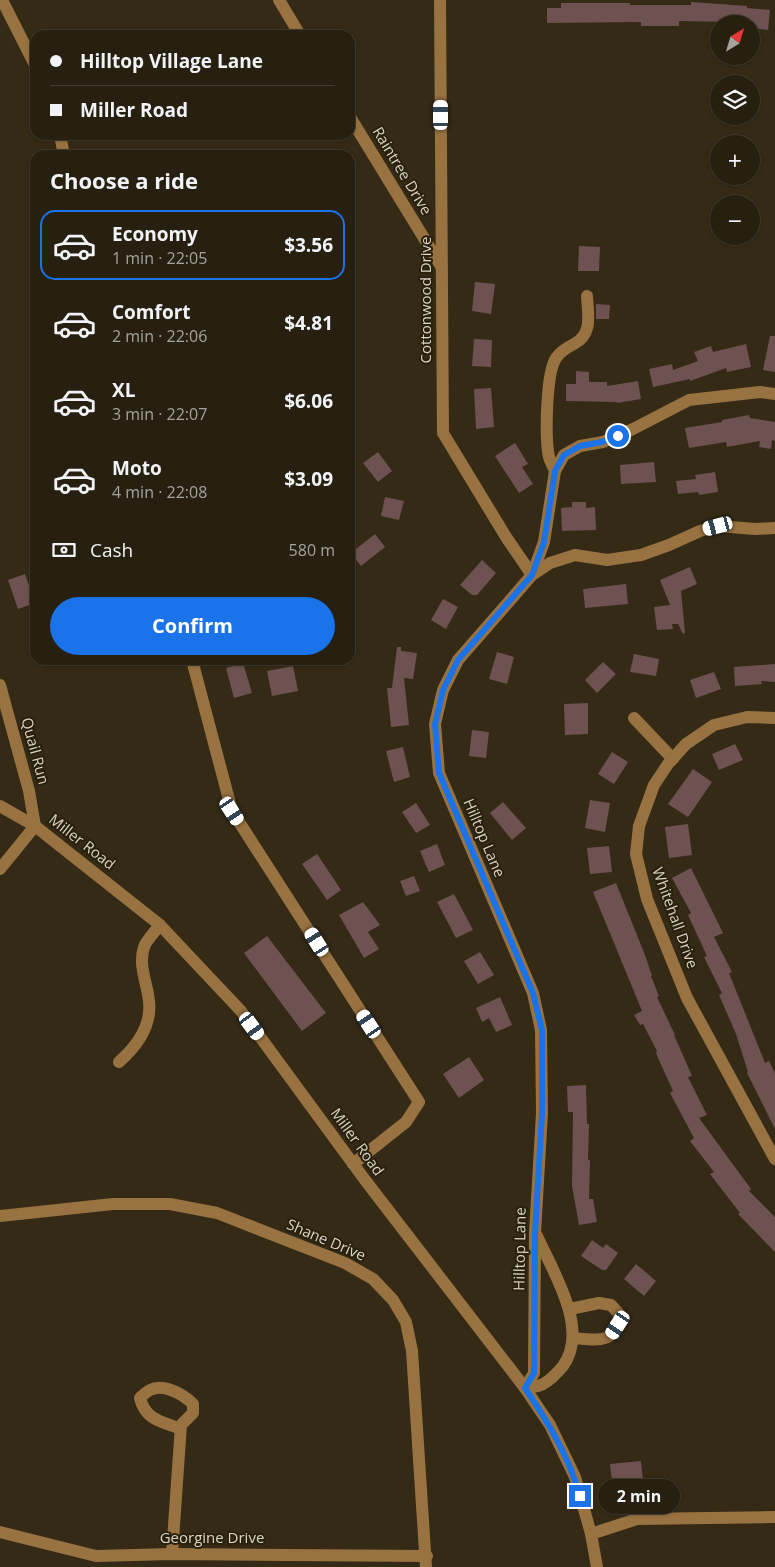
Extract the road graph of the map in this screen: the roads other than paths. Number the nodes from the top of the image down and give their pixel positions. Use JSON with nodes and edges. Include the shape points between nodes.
{"nodes":[{"id":1,"x":2,"y":0,"type":"edge"},
{"id":2,"x":278,"y":0,"type":"edge"},
{"id":3,"x":440,"y":0,"type":"edge"},
{"id":4,"x":297,"y":30,"type":"edge"},
{"id":5,"x":30,"y":55,"type":"edge"},
{"id":6,"x":355,"y":125,"type":"edge"},
{"id":7,"x":442,"y":268,"type":"junction"},
{"id":8,"x":587,"y":296,"type":"dead end"},
{"id":9,"x":775,"y":394,"type":"edge"},
{"id":10,"x":555,"y":471,"type":"junction"},
{"id":11,"x":775,"y":528,"type":"edge"},
{"id":12,"x":532,"y":575,"type":"junction"},
{"id":13,"x":193,"y":665,"type":"edge"},
{"id":14,"x":0,"y":684,"type":"edge"},
{"id":15,"x":634,"y":718,"type":"dead end"},
{"id":16,"x":775,"y":718,"type":"edge"},
{"id":17,"x":673,"y":759,"type":"junction"},
{"id":18,"x":0,"y":806,"type":"edge"},
{"id":19,"x":35,"y":826,"type":"junction"},
{"id":20,"x":0,"y":869,"type":"edge"},
{"id":21,"x":160,"y":925,"type":"junction"},
{"id":22,"x":120,"y":1062,"type":"dead end"},
{"id":23,"x":775,"y":1159,"type":"edge"},
{"id":24,"x":353,"y":1164,"type":"junction"},
{"id":25,"x":0,"y":1216,"type":"edge"},
{"id":26,"x":535,"y":1233,"type":"junction"},
{"id":27,"x":570,"y":1308,"type":"junction"},
{"id":28,"x":573,"y":1338,"type":"junction"},
{"id":29,"x":525,"y":1388,"type":"junction"},
{"id":30,"x":181,"y":1425,"type":"dead end"},
{"id":31,"x":775,"y":1516,"type":"edge"},
{"id":32,"x":0,"y":1532,"type":"edge"},
{"id":33,"x":591,"y":1534,"type":"junction"},
{"id":34,"x":172,"y":1554,"type":"junction"},
{"id":35,"x":427,"y":1561,"type":"edge"},
{"id":36,"x":597,"y":1567,"type":"edge"}],
"edges":[{"from":1,"to":5,"type":"street"},
{"from":2,"to":4,"type":"street"},
{"from":3,"to":7,"type":"street","name":"Cottonwood Drive"},
{"from":6,"to":7,"type":"street","name":"Raintree Drive"},
{"from":7,"to":12,"type":"street","name":"Cottonwood Drive","via":[[443,433]]},
{"from":8,"to":10,"type":"street","via":[[586,334],[556,357],[551,369],[547,440],[549,458]]},
{"from":9,"to":10,"type":"street","via":[[760,392],[689,400],[633,429],[602,442],[580,446],[564,455]]},
{"from":10,"to":12,"type":"street","via":[[544,542]]},
{"from":11,"to":12,"type":"street","name":"Hilltop Lane","via":[[718,526],[641,555],[607,560],[575,555],[550,563]]},
{"from":12,"to":26,"type":"street","name":"Hilltop Lane","via":[[458,660],[443,690],[435,724],[439,773],[533,993],[542,1030],[542,1114]]},
{"from":13,"to":24,"type":"street","via":[[232,811],[419,1102],[406,1122]]},
{"from":14,"to":19,"type":"street","name":"Quail Run","via":[[29,791]]},
{"from":15,"to":17,"type":"street"},
{"from":16,"to":17,"type":"street","name":"Whitehall Drive","via":[[746,716],[714,725],[686,744]]},
{"from":17,"to":23,"type":"street","name":"Whitehall Drive","via":[[654,785],[639,826],[636,854],[648,899],[687,998]]},
{"from":18,"to":19,"type":"street","name":"Miller Road"},
{"from":19,"to":20,"type":"street"},
{"from":19,"to":21,"type":"street","name":"Miller Road"},
{"from":21,"to":22,"type":"street","via":[[145,945],[142,957],[149,1002],[147,1023],[134,1048]]},
{"from":21,"to":24,"type":"street","name":"Miller Road","via":[[241,1011]]},
{"from":24,"to":29,"type":"street","name":"Miller Road"},
{"from":25,"to":35,"type":"street","name":"Shane Drive","via":[[113,1204],[170,1204],[217,1213],[345,1263],[373,1279],[393,1300],[406,1322],[412,1351]]},
{"from":26,"to":27,"type":"street"},
{"from":26,"to":29,"type":"street","name":"Hilltop Lane","via":[[534,1373]]},
{"from":27,"to":28,"type":"street"},
{"from":27,"to":28,"type":"street","via":[[599,1303],[611,1305],[620,1315],[611,1336],[599,1340]]},
{"from":28,"to":29,"type":"street","via":[[570,1357],[558,1372],[543,1384]]},
{"from":29,"to":33,"type":"street","name":"Miller Road","via":[[550,1425],[575,1478]]},
{"from":30,"to":34,"type":"street"},
{"from":31,"to":33,"type":"street","via":[[637,1519]]},
{"from":32,"to":34,"type":"street","name":"Georgine Drive","via":[[96,1556]]},
{"from":33,"to":36,"type":"street","name":"Miller Road"},
{"from":34,"to":35,"type":"street","name":"Georgine Drive"}]}
